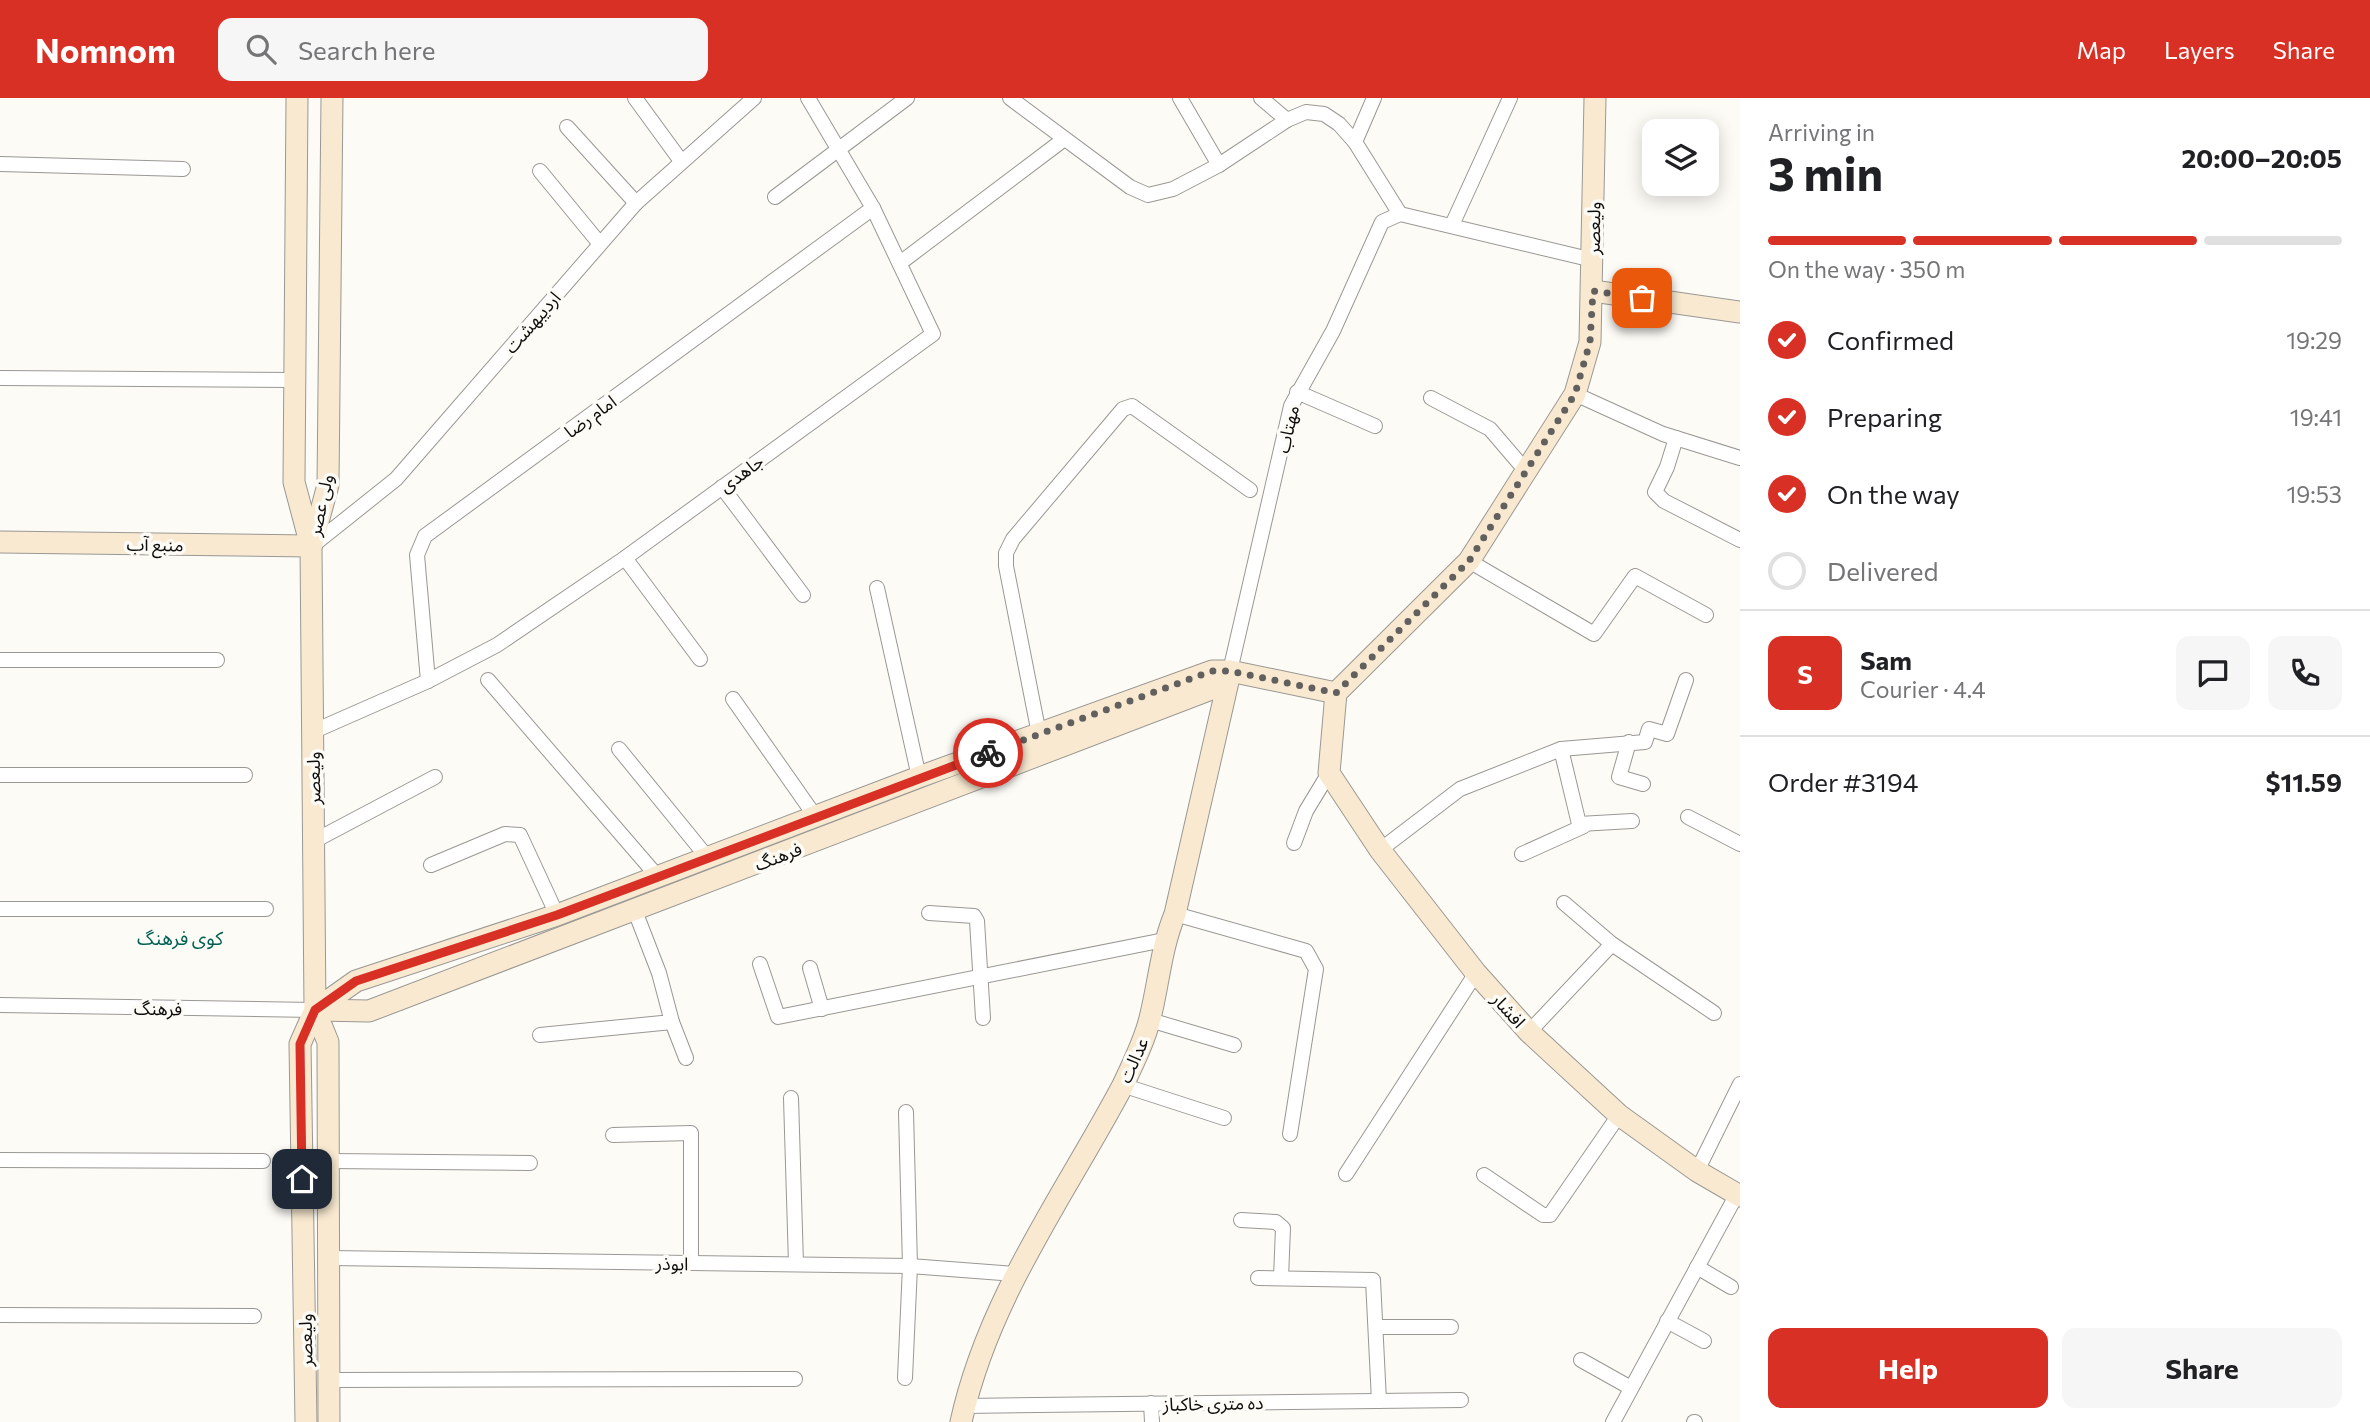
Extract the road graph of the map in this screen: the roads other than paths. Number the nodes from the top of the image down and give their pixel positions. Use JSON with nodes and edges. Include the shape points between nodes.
{"nodes":[{"id":1,"x":297,"y":98,"type":"edge"},
{"id":2,"x":332,"y":98,"type":"edge"},
{"id":3,"x":635,"y":98,"type":"edge"},
{"id":4,"x":754,"y":98,"type":"edge"},
{"id":5,"x":808,"y":98,"type":"edge"},
{"id":6,"x":907,"y":98,"type":"edge"},
{"id":7,"x":1010,"y":98,"type":"edge"},
{"id":8,"x":1180,"y":98,"type":"edge"},
{"id":9,"x":1261,"y":98,"type":"edge"},
{"id":10,"x":1325,"y":98,"type":"edge"},
{"id":11,"x":1374,"y":98,"type":"edge"},
{"id":12,"x":1510,"y":98,"type":"edge"},
{"id":13,"x":1595,"y":98,"type":"edge"},
{"id":14,"x":1324,"y":114,"type":"junction"},
{"id":15,"x":1287,"y":120,"type":"junction"},
{"id":16,"x":567,"y":127,"type":"dead end"},
{"id":17,"x":1063,"y":140,"type":"junction"},
{"id":18,"x":1355,"y":142,"type":"junction"},
{"id":19,"x":839,"y":151,"type":"junction"},
{"id":20,"x":681,"y":161,"type":"junction"},
{"id":21,"x":0,"y":164,"type":"edge"},
{"id":22,"x":1219,"y":165,"type":"junction"},
{"id":23,"x":183,"y":169,"type":"dead end"},
{"id":24,"x":540,"y":171,"type":"dead end"},
{"id":25,"x":775,"y":197,"type":"dead end"},
{"id":26,"x":636,"y":203,"type":"junction"},
{"id":27,"x":873,"y":208,"type":"junction"},
{"id":28,"x":1400,"y":214,"type":"junction"},
{"id":29,"x":1452,"y":225,"type":"junction"},
{"id":30,"x":600,"y":244,"type":"junction"},
{"id":31,"x":1592,"y":260,"type":"junction"},
{"id":32,"x":900,"y":263,"type":"junction"},
{"id":33,"x":1593,"y":291,"type":"junction"},
{"id":34,"x":1740,"y":312,"type":"edge"},
{"id":35,"x":0,"y":378,"type":"edge"},
{"id":36,"x":293,"y":380,"type":"junction"},
{"id":37,"x":1297,"y":392,"type":"junction"},
{"id":38,"x":1575,"y":394,"type":"junction"},
{"id":39,"x":1431,"y":398,"type":"dead end"},
{"id":40,"x":1375,"y":426,"type":"dead end"},
{"id":41,"x":1676,"y":438,"type":"junction"},
{"id":42,"x":1740,"y":458,"type":"edge"},
{"id":43,"x":1526,"y":471,"type":"junction"},
{"id":44,"x":722,"y":487,"type":"junction"},
{"id":45,"x":1250,"y":491,"type":"dead end"},
{"id":46,"x":1740,"y":540,"type":"edge"},
{"id":47,"x":0,"y":542,"type":"edge"},
{"id":48,"x":311,"y":546,"type":"junction"},
{"id":49,"x":625,"y":558,"type":"junction"},
{"id":50,"x":1469,"y":561,"type":"junction"},
{"id":51,"x":877,"y":588,"type":"dead end"},
{"id":52,"x":803,"y":595,"type":"dead end"},
{"id":53,"x":1706,"y":615,"type":"dead end"},
{"id":54,"x":700,"y":659,"type":"dead end"},
{"id":55,"x":0,"y":660,"type":"edge"},
{"id":56,"x":217,"y":660,"type":"dead end"},
{"id":57,"x":1230,"y":671,"type":"junction"},
{"id":58,"x":488,"y":680,"type":"dead end"},
{"id":59,"x":1686,"y":680,"type":"dead end"},
{"id":60,"x":428,"y":681,"type":"junction"},
{"id":61,"x":1336,"y":693,"type":"junction"},
{"id":62,"x":733,"y":699,"type":"dead end"},
{"id":63,"x":312,"y":732,"type":"junction"},
{"id":64,"x":1039,"y":734,"type":"junction"},
{"id":65,"x":1629,"y":741,"type":"junction"},
{"id":66,"x":619,"y":749,"type":"dead end"},
{"id":67,"x":1561,"y":749,"type":"junction"},
{"id":68,"x":1329,"y":773,"type":"junction"},
{"id":69,"x":0,"y":775,"type":"edge"},
{"id":70,"x":245,"y":775,"type":"dead end"},
{"id":71,"x":435,"y":777,"type":"dead end"},
{"id":72,"x":919,"y":777,"type":"junction"},
{"id":73,"x":1643,"y":784,"type":"dead end"},
{"id":74,"x":815,"y":816,"type":"junction"},
{"id":75,"x":1688,"y":817,"type":"dead end"},
{"id":76,"x":1632,"y":821,"type":"dead end"},
{"id":77,"x":1584,"y":826,"type":"junction"},
{"id":78,"x":314,"y":841,"type":"junction"},
{"id":79,"x":1294,"y":843,"type":"dead end"},
{"id":80,"x":1740,"y":844,"type":"edge"},
{"id":81,"x":1380,"y":850,"type":"junction"},
{"id":82,"x":1522,"y":855,"type":"dead end"},
{"id":83,"x":708,"y":858,"type":"junction"},
{"id":84,"x":431,"y":865,"type":"dead end"},
{"id":85,"x":658,"y":877,"type":"junction"},
{"id":86,"x":1564,"y":903,"type":"dead end"},
{"id":87,"x":0,"y":909,"type":"edge"},
{"id":88,"x":266,"y":909,"type":"dead end"},
{"id":89,"x":635,"y":911,"type":"junction"},
{"id":90,"x":929,"y":913,"type":"dead end"},
{"id":91,"x":557,"y":915,"type":"junction"},
{"id":92,"x":1175,"y":915,"type":"junction"},
{"id":93,"x":1164,"y":940,"type":"junction"},
{"id":94,"x":1612,"y":944,"type":"junction"},
{"id":95,"x":760,"y":964,"type":"dead end"},
{"id":96,"x":810,"y":968,"type":"dead end"},
{"id":97,"x":1476,"y":972,"type":"junction"},
{"id":98,"x":980,"y":977,"type":"junction"},
{"id":99,"x":0,"y":1005,"type":"edge"},
{"id":100,"x":822,"y":1009,"type":"junction"},
{"id":101,"x":315,"y":1010,"type":"junction"},
{"id":102,"x":1714,"y":1013,"type":"dead end"},
{"id":103,"x":984,"y":1018,"type":"dead end"},
{"id":104,"x":1150,"y":1020,"type":"junction"},
{"id":105,"x":672,"y":1022,"type":"junction"},
{"id":106,"x":1529,"y":1032,"type":"junction"},
{"id":107,"x":540,"y":1035,"type":"dead end"},
{"id":108,"x":1234,"y":1045,"type":"dead end"},
{"id":109,"x":686,"y":1058,"type":"dead end"},
{"id":110,"x":1740,"y":1084,"type":"edge"},
{"id":111,"x":1122,"y":1085,"type":"junction"},
{"id":112,"x":791,"y":1098,"type":"dead end"},
{"id":113,"x":906,"y":1111,"type":"dead end"},
{"id":114,"x":1619,"y":1115,"type":"junction"},
{"id":115,"x":1224,"y":1118,"type":"dead end"},
{"id":116,"x":1290,"y":1134,"type":"dead end"},
{"id":117,"x":613,"y":1135,"type":"dead end"},
{"id":118,"x":0,"y":1160,"type":"edge"},
{"id":119,"x":263,"y":1161,"type":"dead end"},
{"id":120,"x":330,"y":1161,"type":"junction"},
{"id":121,"x":530,"y":1163,"type":"dead end"},
{"id":122,"x":1697,"y":1171,"type":"junction"},
{"id":123,"x":1346,"y":1174,"type":"dead end"},
{"id":124,"x":1484,"y":1175,"type":"dead end"},
{"id":125,"x":1738,"y":1195,"type":"edge"},
{"id":126,"x":1241,"y":1220,"type":"dead end"},
{"id":127,"x":329,"y":1258,"type":"junction"},
{"id":128,"x":691,"y":1263,"type":"junction"},
{"id":129,"x":796,"y":1264,"type":"junction"},
{"id":130,"x":910,"y":1266,"type":"junction"},
{"id":131,"x":1697,"y":1267,"type":"junction"},
{"id":132,"x":1015,"y":1274,"type":"junction"},
{"id":133,"x":1258,"y":1278,"type":"dead end"},
{"id":134,"x":1281,"y":1278,"type":"junction"},
{"id":135,"x":1731,"y":1287,"type":"dead end"},
{"id":136,"x":0,"y":1315,"type":"edge"},
{"id":137,"x":254,"y":1316,"type":"dead end"},
{"id":138,"x":1667,"y":1321,"type":"junction"},
{"id":139,"x":1376,"y":1327,"type":"junction"},
{"id":140,"x":1451,"y":1327,"type":"dead end"},
{"id":141,"x":1704,"y":1341,"type":"dead end"},
{"id":142,"x":1581,"y":1360,"type":"dead end"},
{"id":143,"x":905,"y":1378,"type":"dead end"},
{"id":144,"x":794,"y":1379,"type":"dead end"},
{"id":145,"x":329,"y":1380,"type":"junction"},
{"id":146,"x":1631,"y":1388,"type":"junction"},
{"id":147,"x":1461,"y":1400,"type":"dead end"},
{"id":148,"x":1379,"y":1401,"type":"junction"},
{"id":149,"x":1151,"y":1404,"type":"junction"},
{"id":150,"x":963,"y":1414,"type":"edge"},
{"id":151,"x":306,"y":1422,"type":"edge"},
{"id":152,"x":329,"y":1422,"type":"edge"},
{"id":153,"x":1152,"y":1422,"type":"edge"},
{"id":154,"x":1613,"y":1422,"type":"edge"}],
"edges":[{"from":1,"to":36,"type":"street","name":"ولی عصر"},
{"from":2,"to":48,"type":"street","name":"ولی عصر","via":[[328,485]]},
{"from":3,"to":20,"type":"street"},
{"from":4,"to":20,"type":"street","name":"اردیبهشت"},
{"from":5,"to":19,"type":"street","name":"جاهدی"},
{"from":6,"to":19,"type":"street"},
{"from":7,"to":17,"type":"street"},
{"from":8,"to":22,"type":"street"},
{"from":9,"to":15,"type":"street"},
{"from":10,"to":14,"type":"street"},
{"from":11,"to":18,"type":"street"},
{"from":12,"to":29,"type":"street"},
{"from":13,"to":31,"type":"street","name":"ولیعصر"},
{"from":14,"to":15,"type":"street","via":[[1306,112]]},
{"from":14,"to":18,"type":"street"},
{"from":15,"to":22,"type":"street"},
{"from":16,"to":26,"type":"street"},
{"from":17,"to":22,"type":"street","via":[[1148,195],[1173,189]]},
{"from":17,"to":32,"type":"street"},
{"from":18,"to":28,"type":"street"},
{"from":19,"to":25,"type":"street"},
{"from":19,"to":27,"type":"street","name":"جاهدی"},
{"from":20,"to":26,"type":"street","name":"اردیبهشت"},
{"from":21,"to":23,"type":"street"},
{"from":24,"to":30,"type":"street"},
{"from":26,"to":30,"type":"street","name":"اردیبهشت"},
{"from":27,"to":32,"type":"street","name":"جاهدی"},
{"from":27,"to":60,"type":"street","name":"امام رضا","via":[[425,536],[417,555]]},
{"from":28,"to":29,"type":"street"},
{"from":28,"to":37,"type":"street","name":"مهتاب","via":[[1382,222],[1333,331]]},
{"from":29,"to":31,"type":"street"},
{"from":30,"to":48,"type":"street","name":"اردیبهشت","via":[[396,479]]},
{"from":31,"to":33,"type":"street","name":"ولیعصر"},
{"from":32,"to":44,"type":"street","name":"جاهدی","via":[[933,334]]},
{"from":33,"to":34,"type":"street"},
{"from":33,"to":38,"type":"street","name":"ولیعصر","via":[[1590,342]]},
{"from":35,"to":36,"type":"street"},
{"from":36,"to":48,"type":"street","name":"ولی عصر","via":[[294,482]]},
{"from":37,"to":40,"type":"street"},
{"from":37,"to":57,"type":"street","name":"مهتاب"},
{"from":38,"to":41,"type":"street"},
{"from":38,"to":43,"type":"street","name":"ولیعصر"},
{"from":39,"to":43,"type":"street","via":[[1490,429]]},
{"from":41,"to":42,"type":"street"},
{"from":41,"to":46,"type":"street","via":[[1655,492]]},
{"from":43,"to":50,"type":"street","name":"ولیعصر"},
{"from":44,"to":49,"type":"street","name":"جاهدی"},
{"from":44,"to":52,"type":"street"},
{"from":45,"to":64,"type":"street","via":[[1132,406],[1123,409],[1006,553]]},
{"from":47,"to":48,"type":"street","name":"منبع آب"},
{"from":48,"to":63,"type":"street","name":"ولیعصر"},
{"from":49,"to":54,"type":"street"},
{"from":49,"to":60,"type":"street","name":"جاهدی","via":[[497,645]]},
{"from":50,"to":53,"type":"street","via":[[1594,634],[1635,576]]},
{"from":50,"to":61,"type":"street","name":"ولیعصر"},
{"from":51,"to":72,"type":"street"},
{"from":55,"to":56,"type":"street"},
{"from":57,"to":61,"type":"street","name":"فرهنگ"},
{"from":57,"to":64,"type":"street","name":"فرهنگ","via":[[1212,671]]},
{"from":57,"to":89,"type":"street","name":"فرهنگ","via":[[1214,688]]},
{"from":57,"to":92,"type":"street","name":"عدالت"},
{"from":58,"to":85,"type":"street"},
{"from":59,"to":65,"type":"street","via":[[1667,734],[1649,729],[1645,742]]},
{"from":60,"to":63,"type":"street","name":"جاهدی"},
{"from":61,"to":68,"type":"street"},
{"from":62,"to":74,"type":"street"},
{"from":63,"to":78,"type":"street","name":"ولیعصر"},
{"from":64,"to":72,"type":"street","name":"فرهنگ"},
{"from":65,"to":67,"type":"street"},
{"from":65,"to":73,"type":"street","via":[[1619,777]]},
{"from":66,"to":83,"type":"street"},
{"from":67,"to":77,"type":"street","via":[[1577,819]]},
{"from":67,"to":81,"type":"street","via":[[1460,789]]},
{"from":68,"to":79,"type":"street","via":[[1306,811]]},
{"from":68,"to":81,"type":"street","name":"افشار"},
{"from":69,"to":70,"type":"street"},
{"from":71,"to":78,"type":"street"},
{"from":72,"to":74,"type":"street","name":"فرهنگ"},
{"from":74,"to":83,"type":"street","name":"فرهنگ"},
{"from":75,"to":80,"type":"street"},
{"from":76,"to":77,"type":"street"},
{"from":77,"to":82,"type":"street"},
{"from":78,"to":101,"type":"street","name":"ولیعصر"},
{"from":81,"to":97,"type":"street","name":"افشار"},
{"from":83,"to":85,"type":"street","name":"فرهنگ"},
{"from":84,"to":91,"type":"street","via":[[505,834],[520,835]]},
{"from":85,"to":91,"type":"street","name":"فرهنگ"},
{"from":86,"to":94,"type":"street"},
{"from":87,"to":88,"type":"street"},
{"from":89,"to":101,"type":"street","name":"فرهنگ","via":[[369,1011]]},
{"from":89,"to":105,"type":"street"},
{"from":90,"to":98,"type":"street","via":[[974,916],[979,928]]},
{"from":91,"to":101,"type":"street","name":"فرهنگ","via":[[356,981]]},
{"from":92,"to":93,"type":"street","name":"عدالت"},
{"from":92,"to":116,"type":"street","via":[[1306,951],[1313,960],[1316,969]]},
{"from":93,"to":98,"type":"street"},
{"from":93,"to":104,"type":"street","name":"عدالت"},
{"from":94,"to":102,"type":"street"},
{"from":94,"to":106,"type":"street"},
{"from":95,"to":100,"type":"street","via":[[778,1017]]},
{"from":96,"to":100,"type":"street"},
{"from":97,"to":106,"type":"street","name":"افشار"},
{"from":97,"to":123,"type":"street"},
{"from":98,"to":100,"type":"street"},
{"from":98,"to":103,"type":"street"},
{"from":99,"to":101,"type":"street","name":"فرهنگ"},
{"from":101,"to":120,"type":"street","name":"ولیعصر","via":[[328,1042]]},
{"from":101,"to":151,"type":"street","name":"ولیعصر","via":[[300,1044]]},
{"from":104,"to":108,"type":"street"},
{"from":104,"to":111,"type":"street","name":"عدالت"},
{"from":105,"to":107,"type":"street"},
{"from":105,"to":109,"type":"street"},
{"from":106,"to":114,"type":"street","name":"افشار"},
{"from":110,"to":122,"type":"street"},
{"from":111,"to":115,"type":"street"},
{"from":111,"to":132,"type":"street","name":"عدالت"},
{"from":112,"to":129,"type":"street"},
{"from":113,"to":130,"type":"street"},
{"from":114,"to":122,"type":"street","name":"افشار"},
{"from":114,"to":124,"type":"street","via":[[1550,1215],[1543,1215]]},
{"from":117,"to":128,"type":"street","via":[[691,1133]]},
{"from":118,"to":119,"type":"street"},
{"from":120,"to":121,"type":"street"},
{"from":120,"to":127,"type":"street","name":"ولیعصر"},
{"from":122,"to":125,"type":"street","name":"افشار"},
{"from":125,"to":131,"type":"street"},
{"from":126,"to":134,"type":"street","via":[[1276,1222],[1283,1228]]},
{"from":127,"to":128,"type":"street","name":"ابوذر"},
{"from":127,"to":145,"type":"street","name":"ولیعصر"},
{"from":128,"to":129,"type":"street","name":"ابوذر"},
{"from":129,"to":130,"type":"street","name":"ابوذر"},
{"from":130,"to":132,"type":"street","name":"ابوذر"},
{"from":130,"to":143,"type":"street"},
{"from":131,"to":135,"type":"street"},
{"from":131,"to":138,"type":"street"},
{"from":132,"to":150,"type":"street","name":"عدالت"},
{"from":133,"to":134,"type":"street"},
{"from":134,"to":139,"type":"street","via":[[1373,1280]]},
{"from":136,"to":137,"type":"street"},
{"from":138,"to":141,"type":"street"},
{"from":138,"to":146,"type":"street"},
{"from":139,"to":140,"type":"street"},
{"from":139,"to":148,"type":"street"},
{"from":142,"to":146,"type":"street"},
{"from":144,"to":145,"type":"street"},
{"from":145,"to":152,"type":"street","name":"ولیعصر"},
{"from":146,"to":154,"type":"street"},
{"from":147,"to":148,"type":"street","name":"ده متری خاکباز"},
{"from":148,"to":149,"type":"street","name":"ده متری خاکباز"},
{"from":149,"to":150,"type":"street","name":"ده متری خاکباز"},
{"from":149,"to":153,"type":"street"}]}
